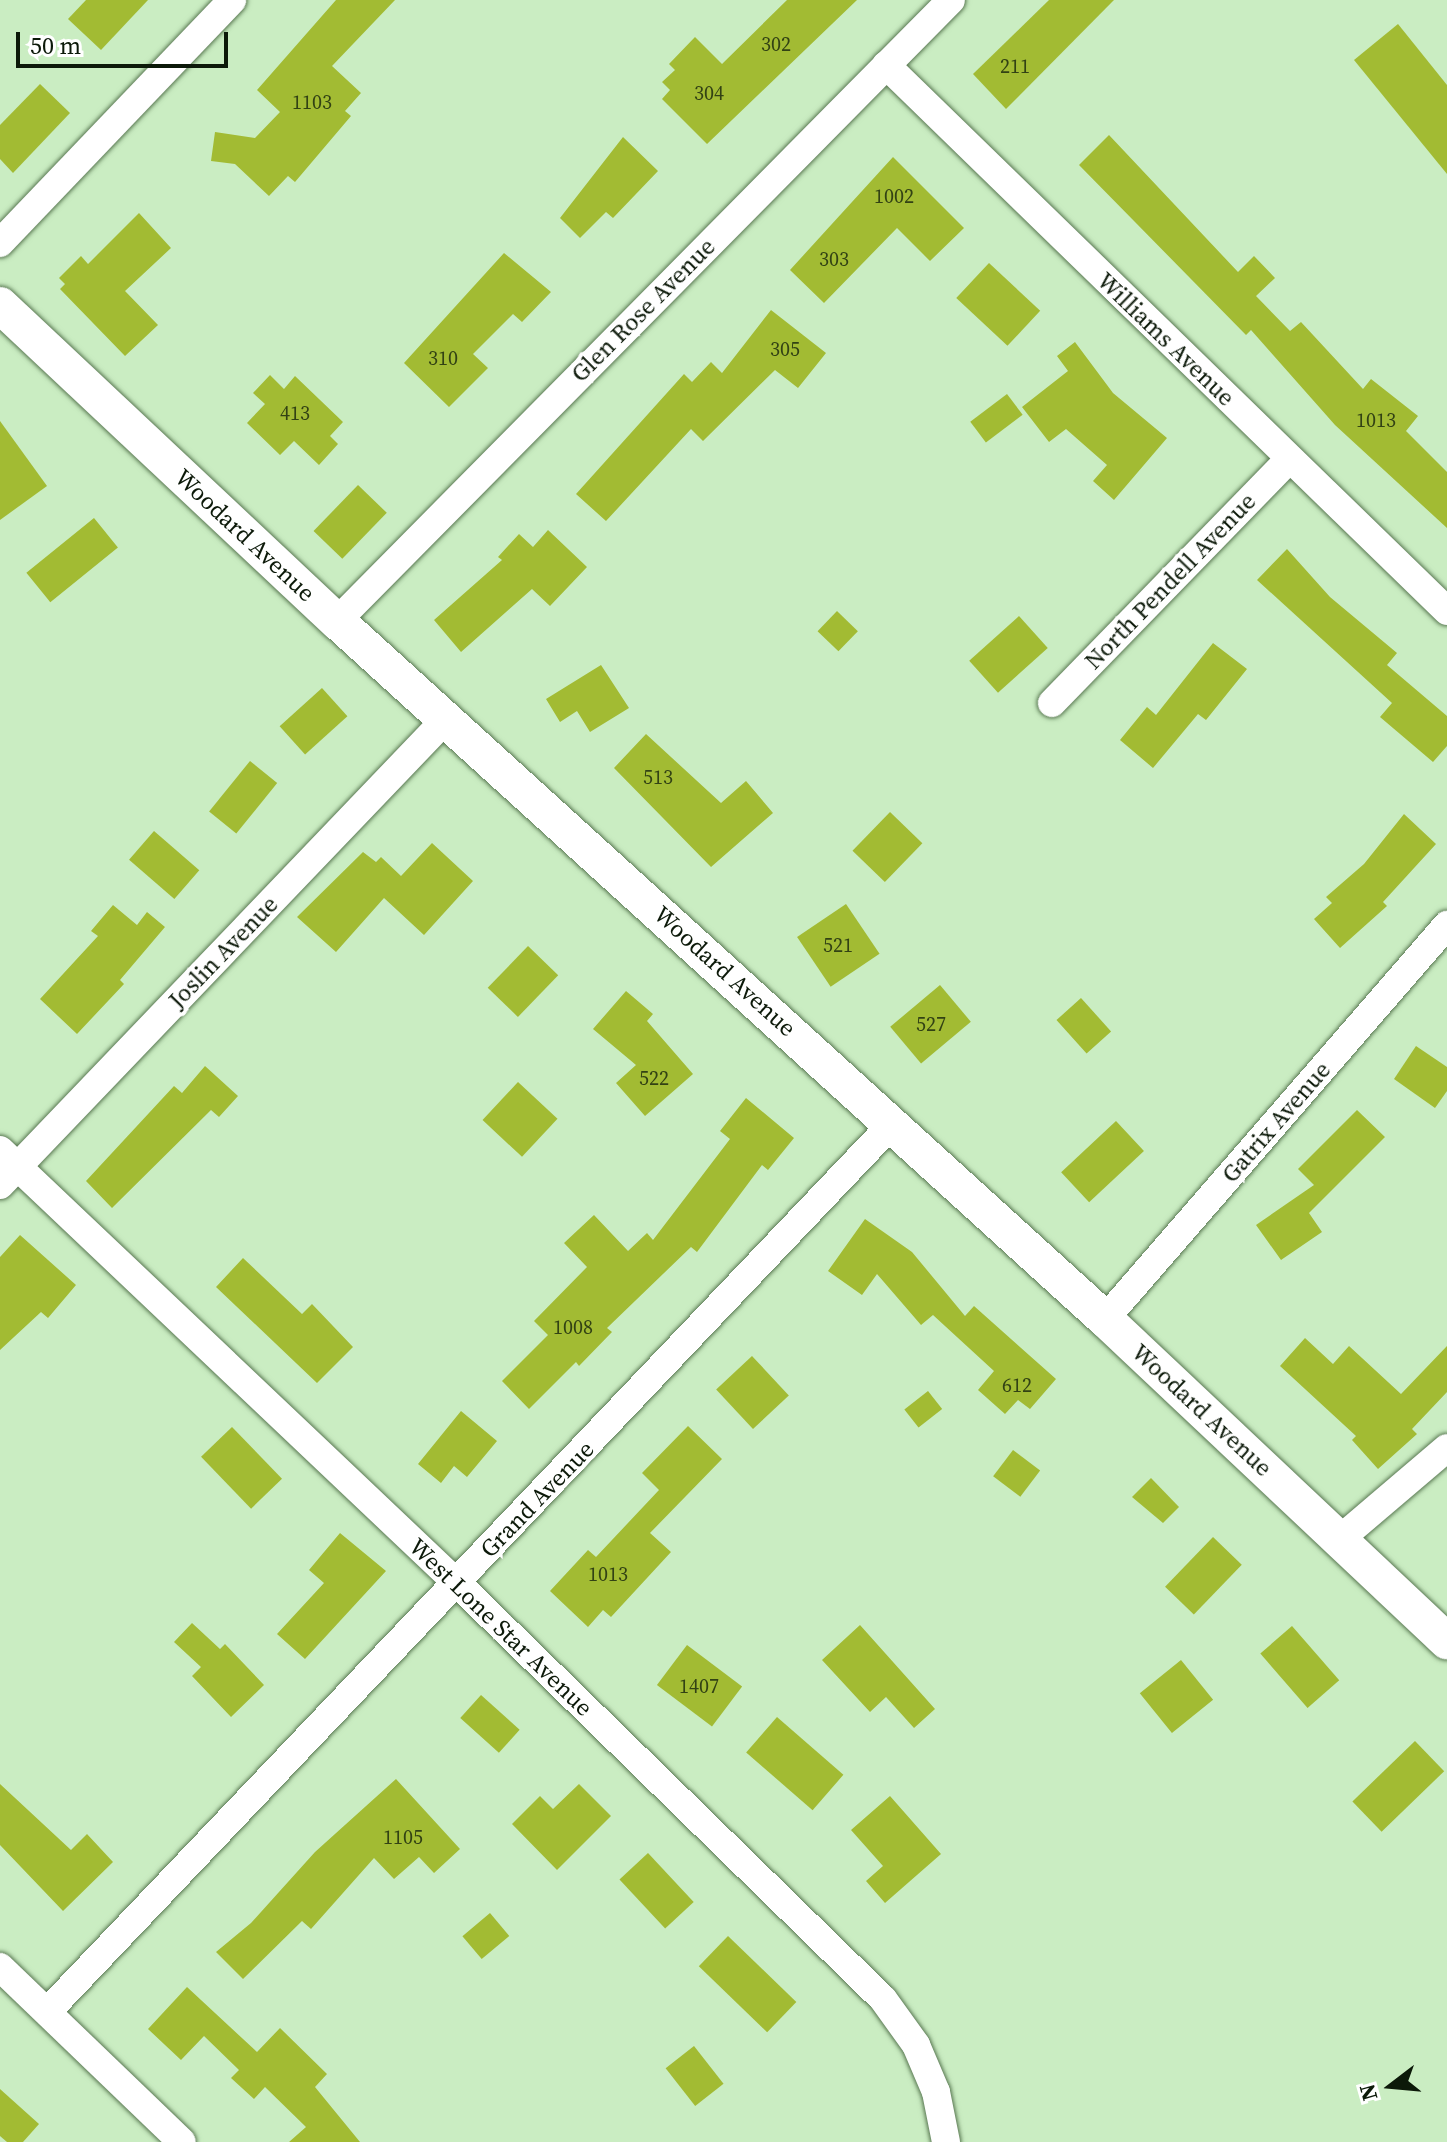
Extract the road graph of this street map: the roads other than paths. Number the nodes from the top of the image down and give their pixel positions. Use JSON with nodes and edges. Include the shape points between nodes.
{"nodes":[{"id":1,"x":232,"y":0,"type":"edge"},
{"id":2,"x":951,"y":0,"type":"edge"},
{"id":3,"x":886,"y":65,"type":"junction"},
{"id":4,"x":0,"y":243,"type":"edge"},
{"id":5,"x":1,"y":309,"type":"edge"},
{"id":6,"x":1289,"y":459,"type":"junction"},
{"id":7,"x":1447,"y":611,"type":"edge"},
{"id":8,"x":337,"y":621,"type":"junction"},
{"id":9,"x":1052,"y":703,"type":"dead end"},
{"id":10,"x":446,"y":719,"type":"junction"},
{"id":11,"x":1447,"y":925,"type":"edge"},
{"id":12,"x":893,"y":1123,"type":"junction"},
{"id":13,"x":6,"y":1167,"type":"edge"},
{"id":14,"x":1105,"y":1319,"type":"junction"},
{"id":15,"x":1447,"y":1448,"type":"edge"},
{"id":16,"x":1340,"y":1539,"type":"junction"},
{"id":17,"x":457,"y":1583,"type":"junction"},
{"id":18,"x":1447,"y":1641,"type":"edge"},
{"id":19,"x":0,"y":1967,"type":"edge"},
{"id":20,"x":47,"y":2012,"type":"junction"},
{"id":21,"x":152,"y":2132,"type":"edge"},
{"id":22,"x":182,"y":2142,"type":"edge"},
{"id":23,"x":946,"y":2142,"type":"edge"}],
"edges":[{"from":1,"to":4,"type":"street"},
{"from":2,"to":3,"type":"street","name":"Glen Rose Avenue"},
{"from":3,"to":6,"type":"street","name":"Williams Avenue"},
{"from":3,"to":8,"type":"street","name":"Glen Rose Avenue"},
{"from":5,"to":8,"type":"street","name":"Woodard Avenue"},
{"from":6,"to":7,"type":"street","name":"Williams Avenue"},
{"from":6,"to":9,"type":"street","name":"North Pendell Avenue"},
{"from":8,"to":10,"type":"street","name":"Woodard Avenue"},
{"from":10,"to":12,"type":"street","name":"Woodard Avenue"},
{"from":10,"to":13,"type":"street","name":"Joslin Avenue"},
{"from":11,"to":14,"type":"street","name":"Gatrix Avenue"},
{"from":12,"to":14,"type":"street","name":"Woodard Avenue"},
{"from":12,"to":17,"type":"street","name":"Grand Avenue"},
{"from":13,"to":17,"type":"street","name":"West Lone Star Avenue"},
{"from":14,"to":16,"type":"street","name":"Woodard Avenue"},
{"from":15,"to":16,"type":"street"},
{"from":16,"to":18,"type":"street","name":"Woodard Avenue"},
{"from":17,"to":20,"type":"street","name":"Grand Avenue"},
{"from":17,"to":23,"type":"street","name":"West Lone Star Avenue","via":[[883,1999],[916,2045],[936,2092]]},
{"from":19,"to":20,"type":"street"},
{"from":20,"to":21,"type":"street"},
{"from":21,"to":22,"type":"street"}]}
